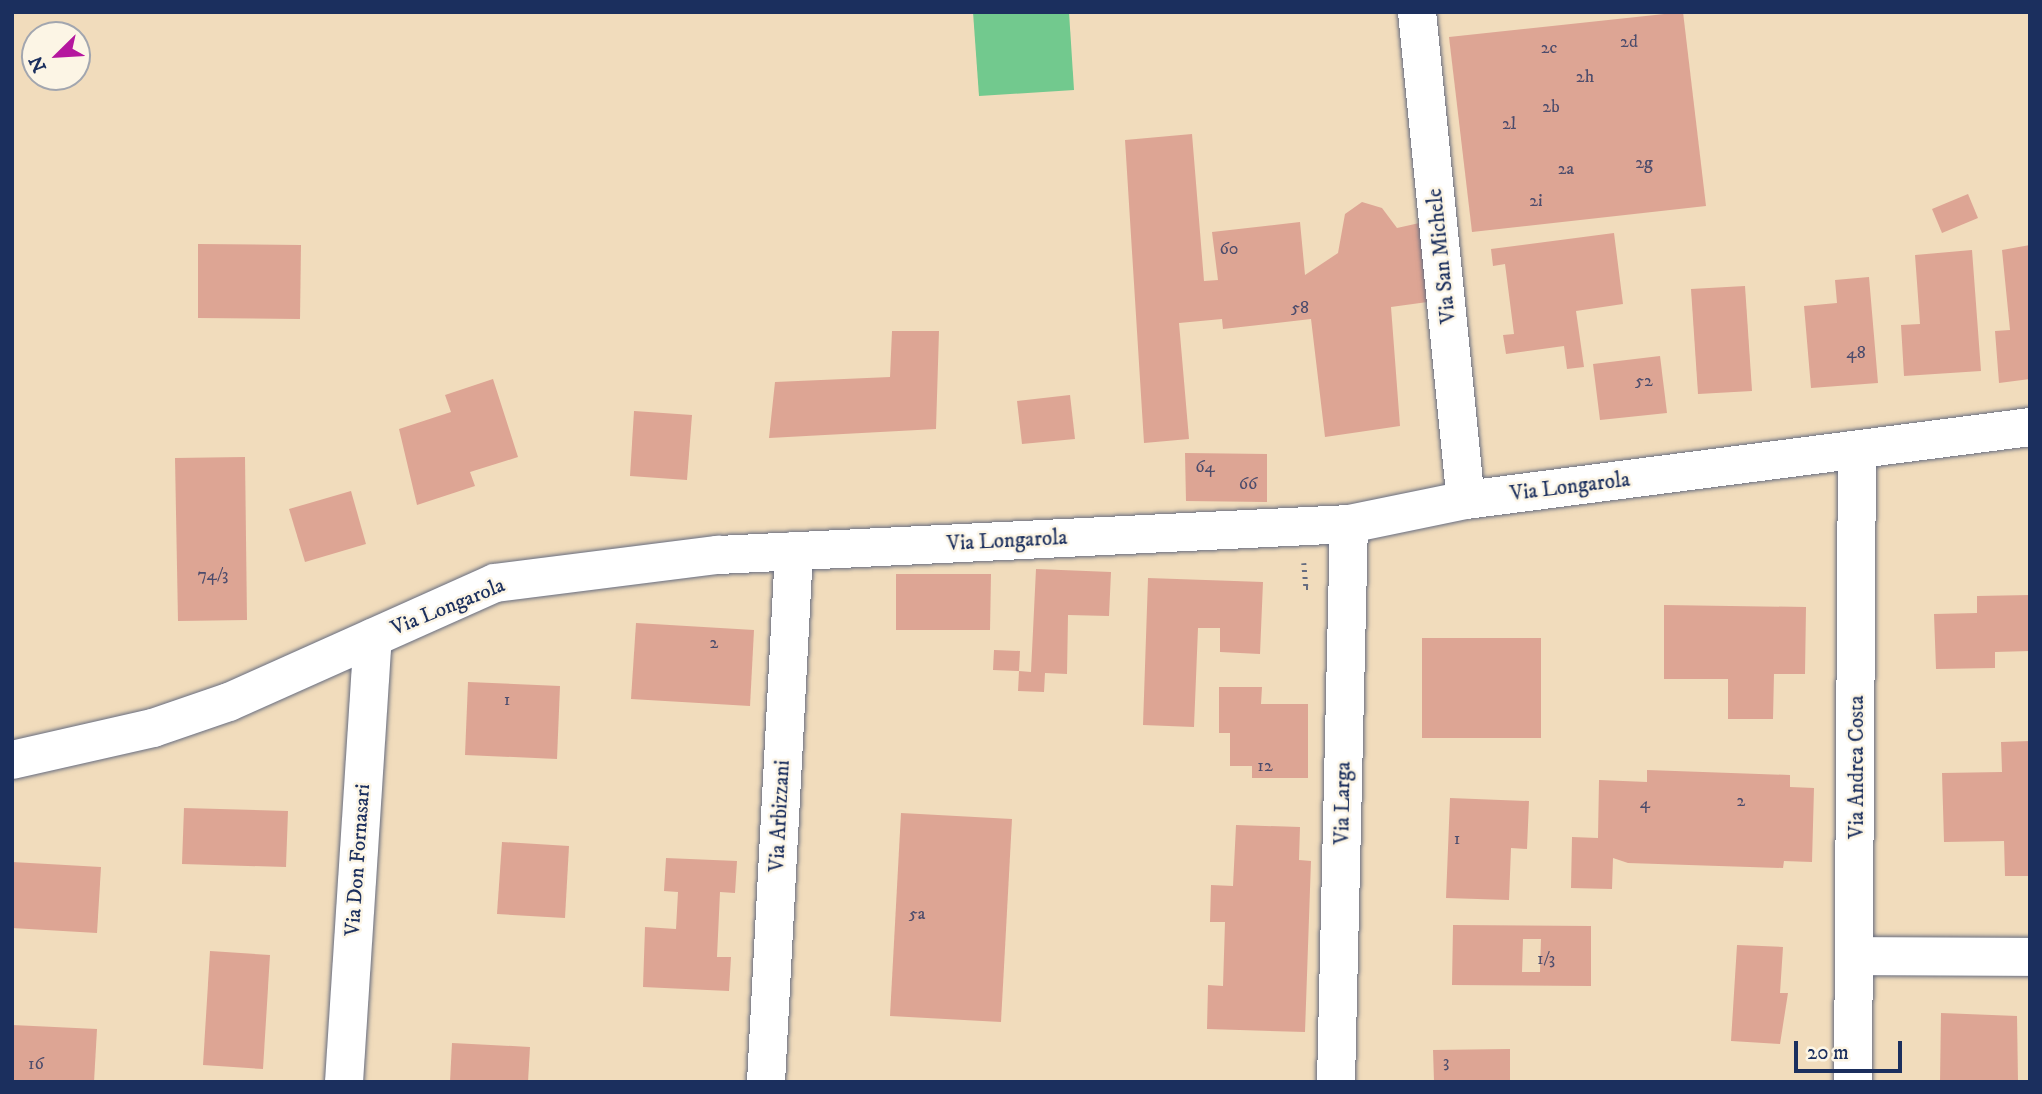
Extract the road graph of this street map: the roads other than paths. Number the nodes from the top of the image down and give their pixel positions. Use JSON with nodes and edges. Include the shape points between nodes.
{"nodes":[{"id":1,"x":1417,"y":12,"type":"edge"},
{"id":2,"x":2030,"y":428,"type":"edge"},
{"id":3,"x":1857,"y":453,"type":"junction"},
{"id":4,"x":1466,"y":500,"type":"junction"},
{"id":5,"x":1349,"y":524,"type":"junction"},
{"id":6,"x":794,"y":551,"type":"junction"},
{"id":7,"x":373,"y":638,"type":"junction"},
{"id":8,"x":12,"y":760,"type":"edge"},
{"id":9,"x":1856,"y":956,"type":"junction"},
{"id":10,"x":2030,"y":957,"type":"edge"},
{"id":11,"x":344,"y":1082,"type":"edge"},
{"id":12,"x":766,"y":1082,"type":"edge"},
{"id":13,"x":1336,"y":1082,"type":"edge"},
{"id":14,"x":1853,"y":1082,"type":"edge"}],
"edges":[{"from":1,"to":4,"type":"street","name":"Via San Michele"},
{"from":2,"to":3,"type":"street","name":"Via Longarola"},
{"from":3,"to":4,"type":"street","name":"Via Longarola"},
{"from":3,"to":9,"type":"street","name":"Via Andrea Costa"},
{"from":4,"to":5,"type":"street","name":"Via Longarola"},
{"from":5,"to":6,"type":"street","name":"Via Longarola"},
{"from":5,"to":13,"type":"street","name":"Via Larga"},
{"from":6,"to":7,"type":"street","name":"Via Longarola","via":[[718,555],[495,583]]},
{"from":6,"to":12,"type":"street","name":"Via Arbizzani"},
{"from":7,"to":8,"type":"street","name":"Via Longarola","via":[[229,702],[153,728]]},
{"from":7,"to":11,"type":"street","name":"Via Don Fornasari"},
{"from":9,"to":10,"type":"street"},
{"from":9,"to":14,"type":"street","name":"Via Andrea Costa"}]}
